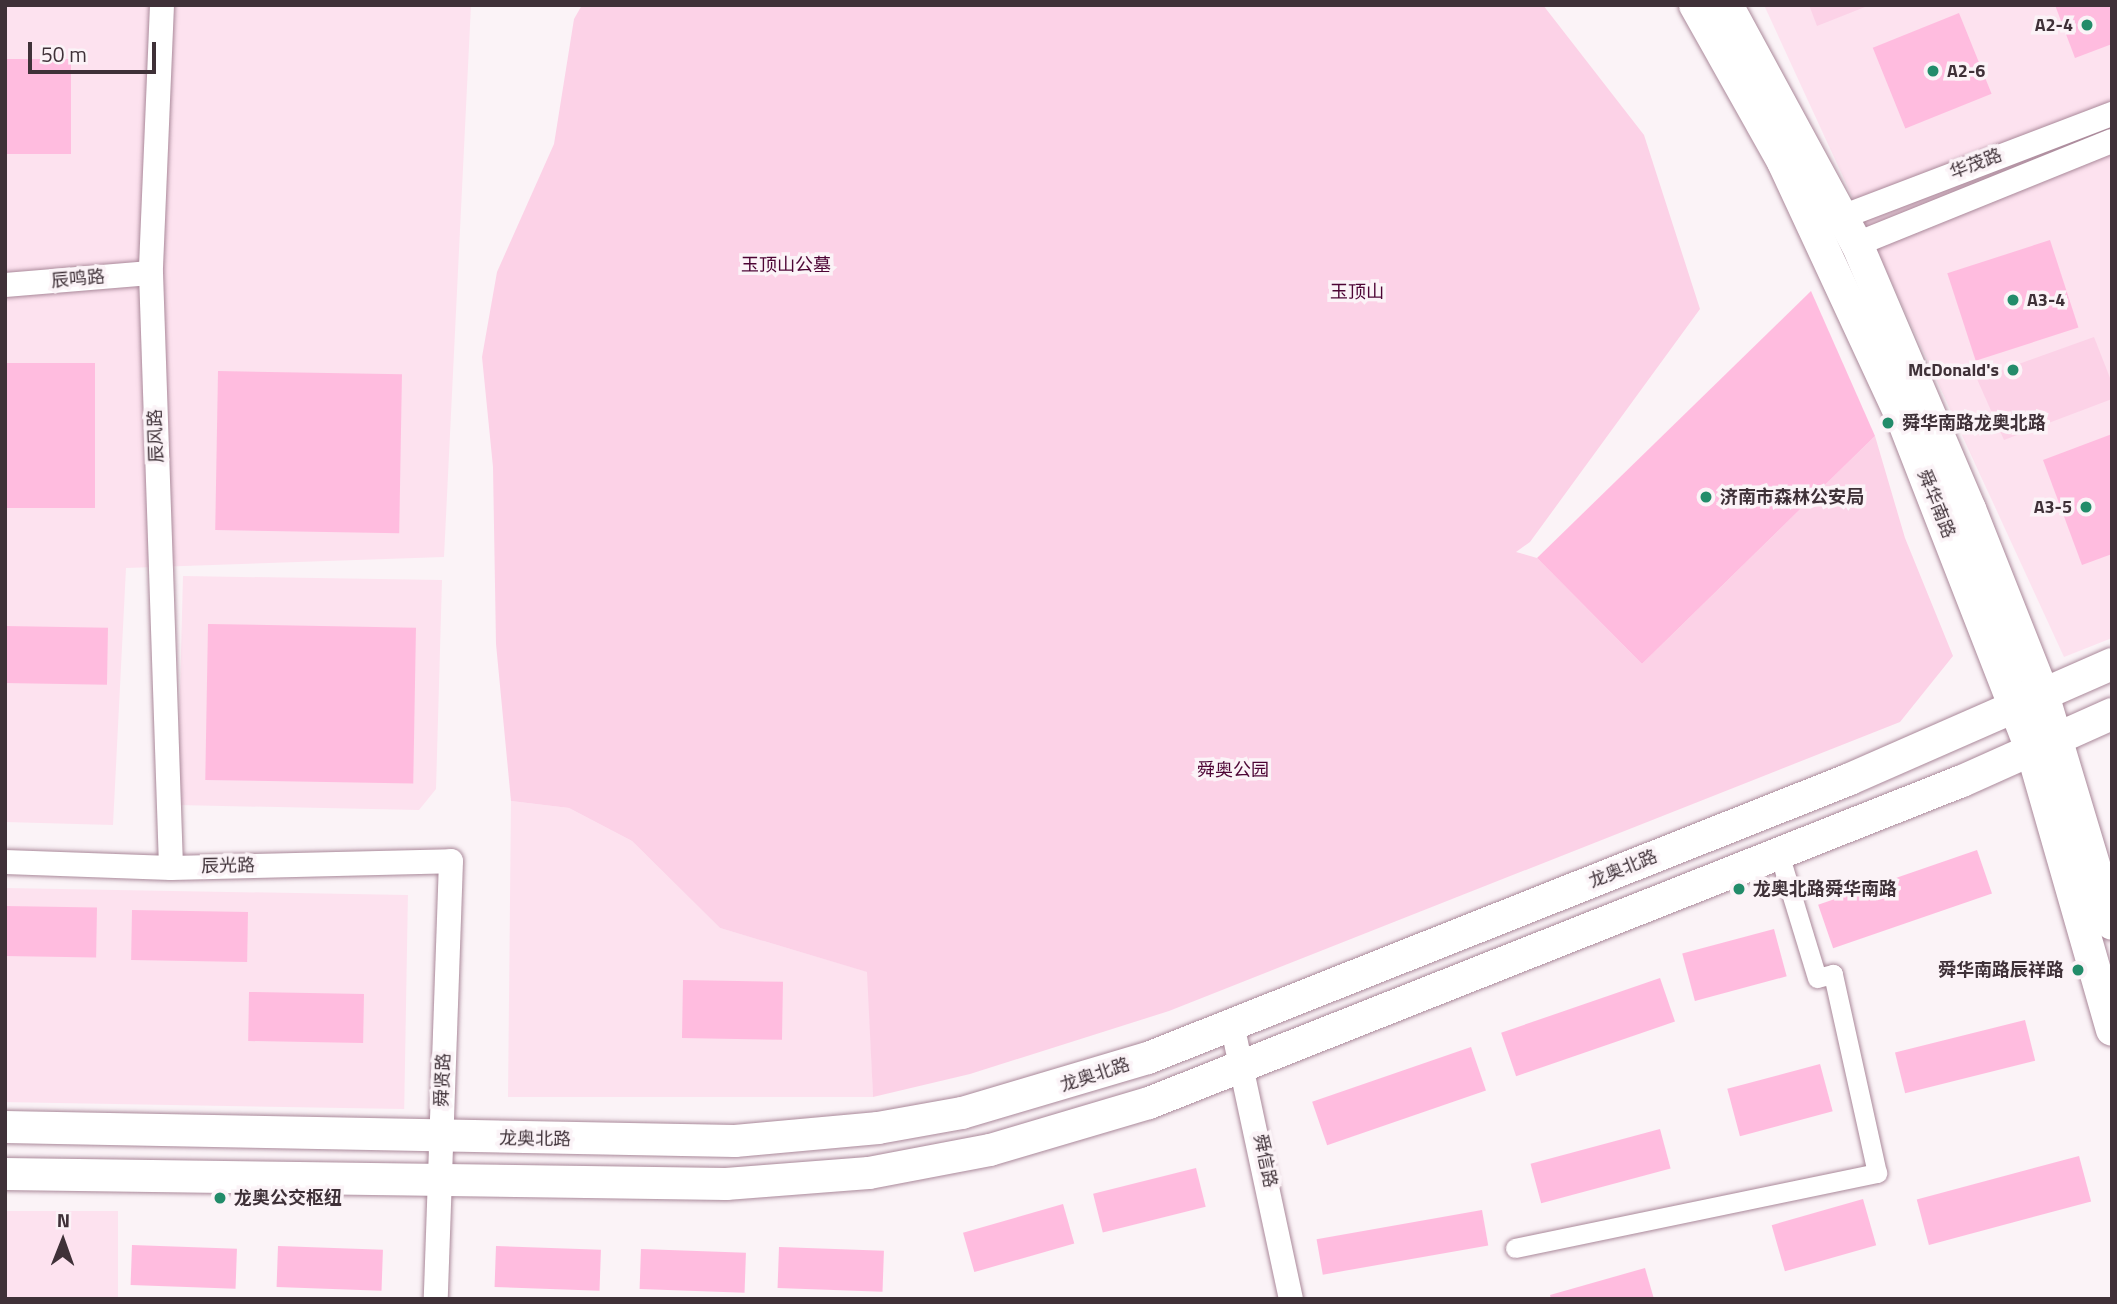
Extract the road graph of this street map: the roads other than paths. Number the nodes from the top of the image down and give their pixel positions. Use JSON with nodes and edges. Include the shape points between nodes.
{"nodes":[{"id":1,"x":162,"y":5,"type":"edge"},
{"id":2,"x":1695,"y":5,"type":"edge"},
{"id":3,"x":1727,"y":5,"type":"edge"},
{"id":4,"x":2112,"y":114,"type":"edge"},
{"id":5,"x":2112,"y":141,"type":"edge"},
{"id":6,"x":1849,"y":230,"type":"junction"},
{"id":7,"x":151,"y":274,"type":"junction"},
{"id":8,"x":5,"y":285,"type":"edge"},
{"id":9,"x":2112,"y":664,"type":"edge"},
{"id":10,"x":2029,"y":697,"type":"junction"},
{"id":11,"x":2112,"y":714,"type":"edge"},
{"id":12,"x":2044,"y":743,"type":"junction"},
{"id":13,"x":1779,"y":854,"type":"junction"},
{"id":14,"x":451,"y":861,"type":"joint"},
{"id":15,"x":5,"y":862,"type":"edge"},
{"id":16,"x":171,"y":868,"type":"junction"},
{"id":17,"x":2112,"y":924,"type":"edge"},
{"id":18,"x":1232,"y":1024,"type":"junction"},
{"id":19,"x":2112,"y":1030,"type":"edge"},
{"id":20,"x":1244,"y":1065,"type":"junction"},
{"id":21,"x":5,"y":1127,"type":"edge"},
{"id":22,"x":441,"y":1136,"type":"junction"},
{"id":23,"x":5,"y":1174,"type":"edge"},
{"id":24,"x":439,"y":1181,"type":"junction"},
{"id":25,"x":1516,"y":1248,"type":"dead end"},
{"id":26,"x":436,"y":1299,"type":"edge"},
{"id":27,"x":1292,"y":1299,"type":"edge"}],
"edges":[{"from":1,"to":7,"type":"street","name":"辰风路"},
{"from":2,"to":10,"type":"main road","name":"舜华南路","via":[[1783,162]]},
{"from":3,"to":6,"type":"main road","name":"舜华南路"},
{"from":4,"to":6,"type":"street","name":"华茂路"},
{"from":5,"to":6,"type":"street","name":"华茂路"},
{"from":6,"to":10,"type":"main road","name":"舜华南路"},
{"from":7,"to":8,"type":"street","name":"辰鸣路"},
{"from":7,"to":16,"type":"street","name":"辰风路"},
{"from":9,"to":10,"type":"main road","name":"龙奥北路"},
{"from":10,"to":12,"type":"main road","name":"舜华南路"},
{"from":10,"to":18,"type":"main road","name":"龙奥北路","via":[[1850,779]]},
{"from":11,"to":12,"type":"main road"},
{"from":12,"to":13,"type":"main road"},
{"from":12,"to":17,"type":"main road","name":"舜华南路"},
{"from":12,"to":19,"type":"main road","name":"舜华南路"},
{"from":13,"to":20,"type":"main road"},
{"from":13,"to":25,"type":"street","via":[[1816,978],[1833,974],[1877,1173]]},
{"from":14,"to":16,"type":"street","name":"辰光路"},
{"from":14,"to":22,"type":"street","name":"舜贤路"},
{"from":15,"to":16,"type":"street","name":"辰光路"},
{"from":18,"to":20,"type":"street","name":"舜信路"},
{"from":18,"to":22,"type":"main road","name":"龙奥北路","via":[[1012,1101],[878,1128],[735,1141]]},
{"from":20,"to":24,"type":"main road","via":[[1103,1120],[881,1171],[726,1184]]},
{"from":20,"to":27,"type":"street","name":"舜信路"},
{"from":21,"to":22,"type":"main road","name":"龙奥北路"},
{"from":22,"to":24,"type":"street","name":"舜贤路"},
{"from":23,"to":24,"type":"main road"},
{"from":24,"to":26,"type":"street","name":"舜贤路"}]}
